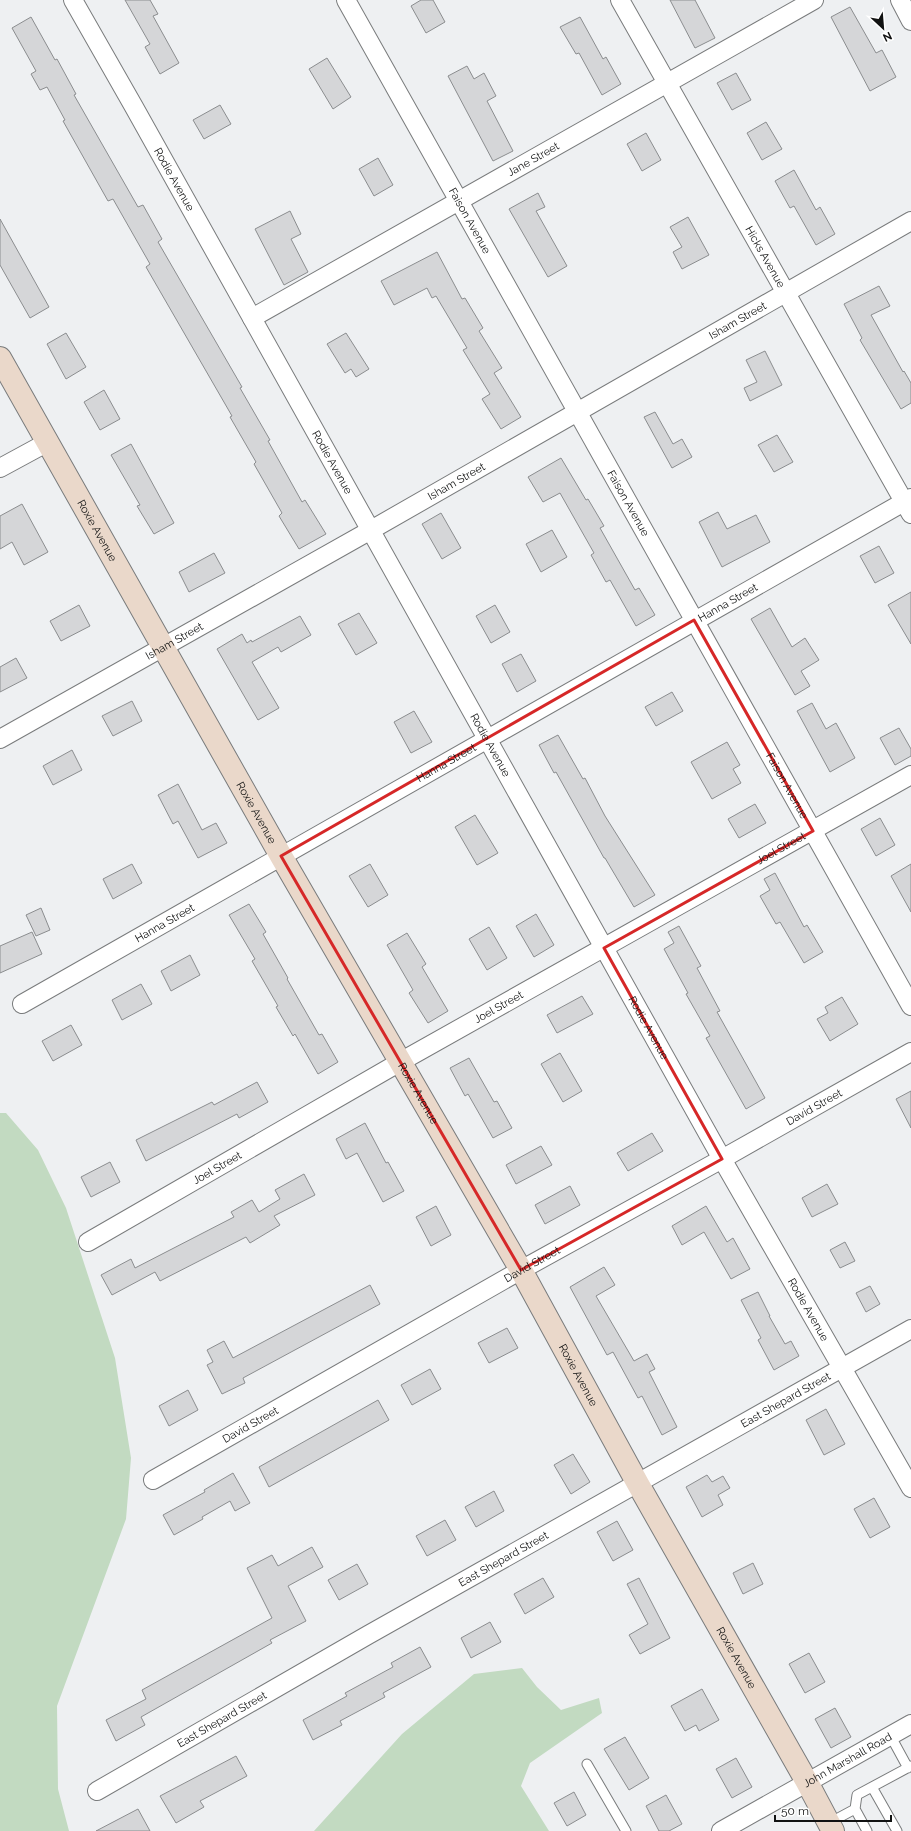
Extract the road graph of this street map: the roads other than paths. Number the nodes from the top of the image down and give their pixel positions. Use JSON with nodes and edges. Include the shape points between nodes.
{"nodes":[{"id":1,"x":73,"y":0,"type":"edge"},
{"id":2,"x":346,"y":0,"type":"edge"},
{"id":3,"x":620,"y":0,"type":"edge"},
{"id":4,"x":814,"y":0,"type":"edge"},
{"id":5,"x":900,"y":0,"type":"edge"},
{"id":6,"x":911,"y":20,"type":"edge"},
{"id":7,"x":668,"y":84,"type":"junction"},
{"id":8,"x":459,"y":202,"type":"junction"},
{"id":9,"x":911,"y":221,"type":"edge"},
{"id":10,"x":786,"y":292,"type":"junction"},
{"id":11,"x":252,"y":318,"type":"junction"},
{"id":12,"x":0,"y":358,"type":"edge"},
{"id":13,"x":577,"y":413,"type":"junction"},
{"id":14,"x":48,"y":442,"type":"junction"},
{"id":15,"x":0,"y":468,"type":"edge"},
{"id":16,"x":909,"y":505,"type":"edge"},
{"id":17,"x":371,"y":530,"type":"junction"},
{"id":18,"x":694,"y":620,"type":"junction"},
{"id":19,"x":164,"y":647,"type":"junction"},
{"id":20,"x":487,"y":738,"type":"junction"},
{"id":21,"x":0,"y":739,"type":"edge"},
{"id":22,"x":911,"y":775,"type":"edge"},
{"id":23,"x":813,"y":831,"type":"junction"},
{"id":24,"x":281,"y":856,"type":"junction"},
{"id":25,"x":604,"y":948,"type":"junction"},
{"id":26,"x":22,"y":1004,"type":"dead end"},
{"id":27,"x":911,"y":1006,"type":"edge"},
{"id":28,"x":911,"y":1052,"type":"edge"},
{"id":29,"x":400,"y":1062,"type":"junction"},
{"id":30,"x":722,"y":1159,"type":"junction"},
{"id":31,"x":88,"y":1242,"type":"dead end"},
{"id":32,"x":521,"y":1270,"type":"junction"},
{"id":33,"x":911,"y":1329,"type":"edge"},
{"id":34,"x":842,"y":1368,"type":"junction"},
{"id":35,"x":153,"y":1480,"type":"dead end"},
{"id":36,"x":638,"y":1484,"type":"junction"},
{"id":37,"x":911,"y":1488,"type":"edge"},
{"id":38,"x":911,"y":1724,"type":"edge"},
{"id":39,"x":890,"y":1735,"type":"junction"},
{"id":40,"x":588,"y":1764,"type":"dead end"},
{"id":41,"x":909,"y":1767,"type":"edge"},
{"id":42,"x":807,"y":1782,"type":"junction"},
{"id":43,"x":872,"y":1787,"type":"junction"},
{"id":44,"x":97,"y":1791,"type":"dead end"},
{"id":45,"x":855,"y":1809,"type":"junction"},
{"id":46,"x":831,"y":1827,"type":"edge"},
{"id":47,"x":626,"y":1831,"type":"edge"},
{"id":48,"x":721,"y":1831,"type":"edge"},
{"id":49,"x":867,"y":1831,"type":"edge"},
{"id":50,"x":897,"y":1831,"type":"edge"}],
"edges":[{"from":1,"to":11,"type":"street","name":"Rodie Avenue"},
{"from":2,"to":8,"type":"street","name":"Faison Avenue"},
{"from":3,"to":7,"type":"street","name":"Hicks Avenue"},
{"from":4,"to":7,"type":"street","name":"Jane Street"},
{"from":5,"to":6,"type":"street"},
{"from":7,"to":8,"type":"street","name":"Jane Street"},
{"from":7,"to":10,"type":"street","name":"Hicks Avenue"},
{"from":8,"to":11,"type":"street","name":"Jane Street"},
{"from":8,"to":13,"type":"street","name":"Faison Avenue"},
{"from":9,"to":10,"type":"street","name":"Isham Street"},
{"from":10,"to":13,"type":"street","name":"Isham Street"},
{"from":10,"to":16,"type":"street","name":"Hicks Avenue"},
{"from":11,"to":17,"type":"street","name":"Rodie Avenue"},
{"from":12,"to":14,"type":"street","name":"Roxie Avenue"},
{"from":13,"to":17,"type":"street","name":"Isham Street"},
{"from":13,"to":18,"type":"street","name":"Faison Avenue"},
{"from":14,"to":15,"type":"street"},
{"from":14,"to":19,"type":"street","name":"Roxie Avenue"},
{"from":16,"to":18,"type":"street","name":"Hanna Street"},
{"from":17,"to":19,"type":"street","name":"Isham Street"},
{"from":17,"to":20,"type":"street","name":"Rodie Avenue"},
{"from":18,"to":20,"type":"street","name":"Hanna Street"},
{"from":18,"to":23,"type":"street","name":"Faison Avenue"},
{"from":19,"to":21,"type":"street","name":"Isham Street"},
{"from":19,"to":24,"type":"street","name":"Roxie Avenue"},
{"from":20,"to":24,"type":"street","name":"Hanna Street"},
{"from":20,"to":25,"type":"street","name":"Rodie Avenue"},
{"from":22,"to":23,"type":"street","name":"Joel Street"},
{"from":23,"to":25,"type":"street","name":"Joel Street"},
{"from":23,"to":27,"type":"street","name":"Faison Avenue"},
{"from":24,"to":26,"type":"street","name":"Hanna Street"},
{"from":24,"to":29,"type":"street","name":"Roxie Avenue"},
{"from":25,"to":29,"type":"street","name":"Joel Street"},
{"from":25,"to":30,"type":"street","name":"Rodie Avenue"},
{"from":28,"to":30,"type":"street","name":"David Street"},
{"from":29,"to":31,"type":"street","name":"Joel Street"},
{"from":29,"to":32,"type":"street","name":"Roxie Avenue"},
{"from":30,"to":32,"type":"street","name":"David Street"},
{"from":30,"to":34,"type":"street","name":"Rodie Avenue"},
{"from":32,"to":35,"type":"street","name":"David Street"},
{"from":32,"to":36,"type":"street","name":"Roxie Avenue"},
{"from":33,"to":34,"type":"street","name":"East Shepard Street"},
{"from":34,"to":36,"type":"street","name":"East Shepard Street"},
{"from":34,"to":37,"type":"street","name":"Rodie Avenue"},
{"from":36,"to":42,"type":"street","name":"Roxie Avenue"},
{"from":36,"to":44,"type":"street","name":"East Shepard Street"},
{"from":38,"to":39,"type":"street","name":"John Marshall Road"},
{"from":39,"to":41,"type":"lane"},
{"from":39,"to":42,"type":"street","name":"John Marshall Road"},
{"from":40,"to":47,"type":"lane"},
{"from":41,"to":43,"type":"lane"},
{"from":42,"to":46,"type":"street","name":"Roxie Avenue"},
{"from":42,"to":48,"type":"street","name":"John Marshall Road"},
{"from":43,"to":45,"type":"lane","via":[[856,1795]]},
{"from":43,"to":50,"type":"lane"},
{"from":45,"to":46,"type":"lane"},
{"from":45,"to":49,"type":"lane"}]}
